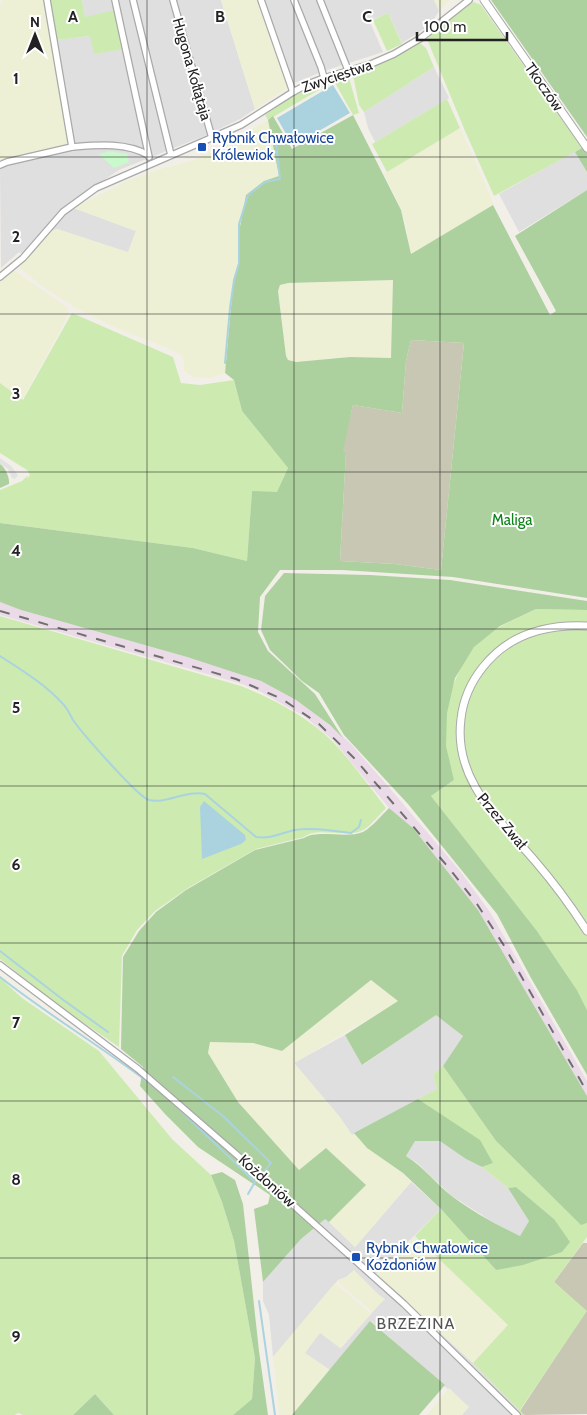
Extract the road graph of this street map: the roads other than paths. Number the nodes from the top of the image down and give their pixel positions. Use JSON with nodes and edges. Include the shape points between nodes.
{"nodes":[{"id":1,"x":47,"y":0,"type":"edge"},
{"id":2,"x":114,"y":0,"type":"edge"},
{"id":3,"x":133,"y":0,"type":"edge"},
{"id":4,"x":173,"y":0,"type":"edge"},
{"id":5,"x":260,"y":0,"type":"edge"},
{"id":6,"x":294,"y":0,"type":"edge"},
{"id":7,"x":320,"y":0,"type":"edge"},
{"id":8,"x":470,"y":0,"type":"edge"},
{"id":9,"x":484,"y":0,"type":"edge"},
{"id":10,"x":348,"y":70,"type":"junction"},
{"id":11,"x":324,"y":78,"type":"junction"},
{"id":12,"x":293,"y":92,"type":"junction"},
{"id":13,"x":212,"y":138,"type":"junction"},
{"id":14,"x":72,"y":146,"type":"junction"},
{"id":15,"x":587,"y":148,"type":"edge"},
{"id":16,"x":171,"y":155,"type":"junction"},
{"id":17,"x":148,"y":156,"type":"junction"},
{"id":18,"x":151,"y":163,"type":"junction"},
{"id":19,"x":0,"y":165,"type":"edge"},
{"id":20,"x":0,"y":277,"type":"edge"},
{"id":21,"x":587,"y":626,"type":"edge"},
{"id":22,"x":587,"y":931,"type":"edge"},
{"id":23,"x":0,"y":965,"type":"edge"},
{"id":24,"x":517,"y":1415,"type":"edge"}],
"edges":[{"from":1,"to":14,"type":"street"},
{"from":2,"to":17,"type":"street"},
{"from":3,"to":16,"type":"street"},
{"from":4,"to":13,"type":"street","name":"Hugona Kołłątaja"},
{"from":5,"to":12,"type":"street"},
{"from":6,"to":11,"type":"street"},
{"from":7,"to":10,"type":"street"},
{"from":8,"to":10,"type":"street","name":"Zwycięstwa","via":[[409,46],[380,61]]},
{"from":9,"to":15,"type":"street","name":"Tkoczów"},
{"from":10,"to":11,"type":"street","name":"Zwycięstwa"},
{"from":11,"to":12,"type":"street","name":"Zwycięstwa"},
{"from":12,"to":13,"type":"street","name":"Zwycięstwa"},
{"from":13,"to":16,"type":"street","name":"Zwycięstwa"},
{"from":14,"to":17,"type":"street","via":[[114,146]]},
{"from":14,"to":19,"type":"street"},
{"from":16,"to":18,"type":"street","name":"Zwycięstwa"},
{"from":17,"to":18,"type":"street"},
{"from":18,"to":20,"type":"street","name":"Zwycięstwa","via":[[76,201],[47,228],[18,263]]},
{"from":21,"to":22,"type":"street","name":"Przez Zwał","via":[[536,630],[499,650],[472,684],[462,710],[460,735],[466,770],[477,792],[549,877]]},
{"from":23,"to":24,"type":"street","name":"Kożdoniów","via":[[138,1069],[200,1122],[404,1304]]}]}
